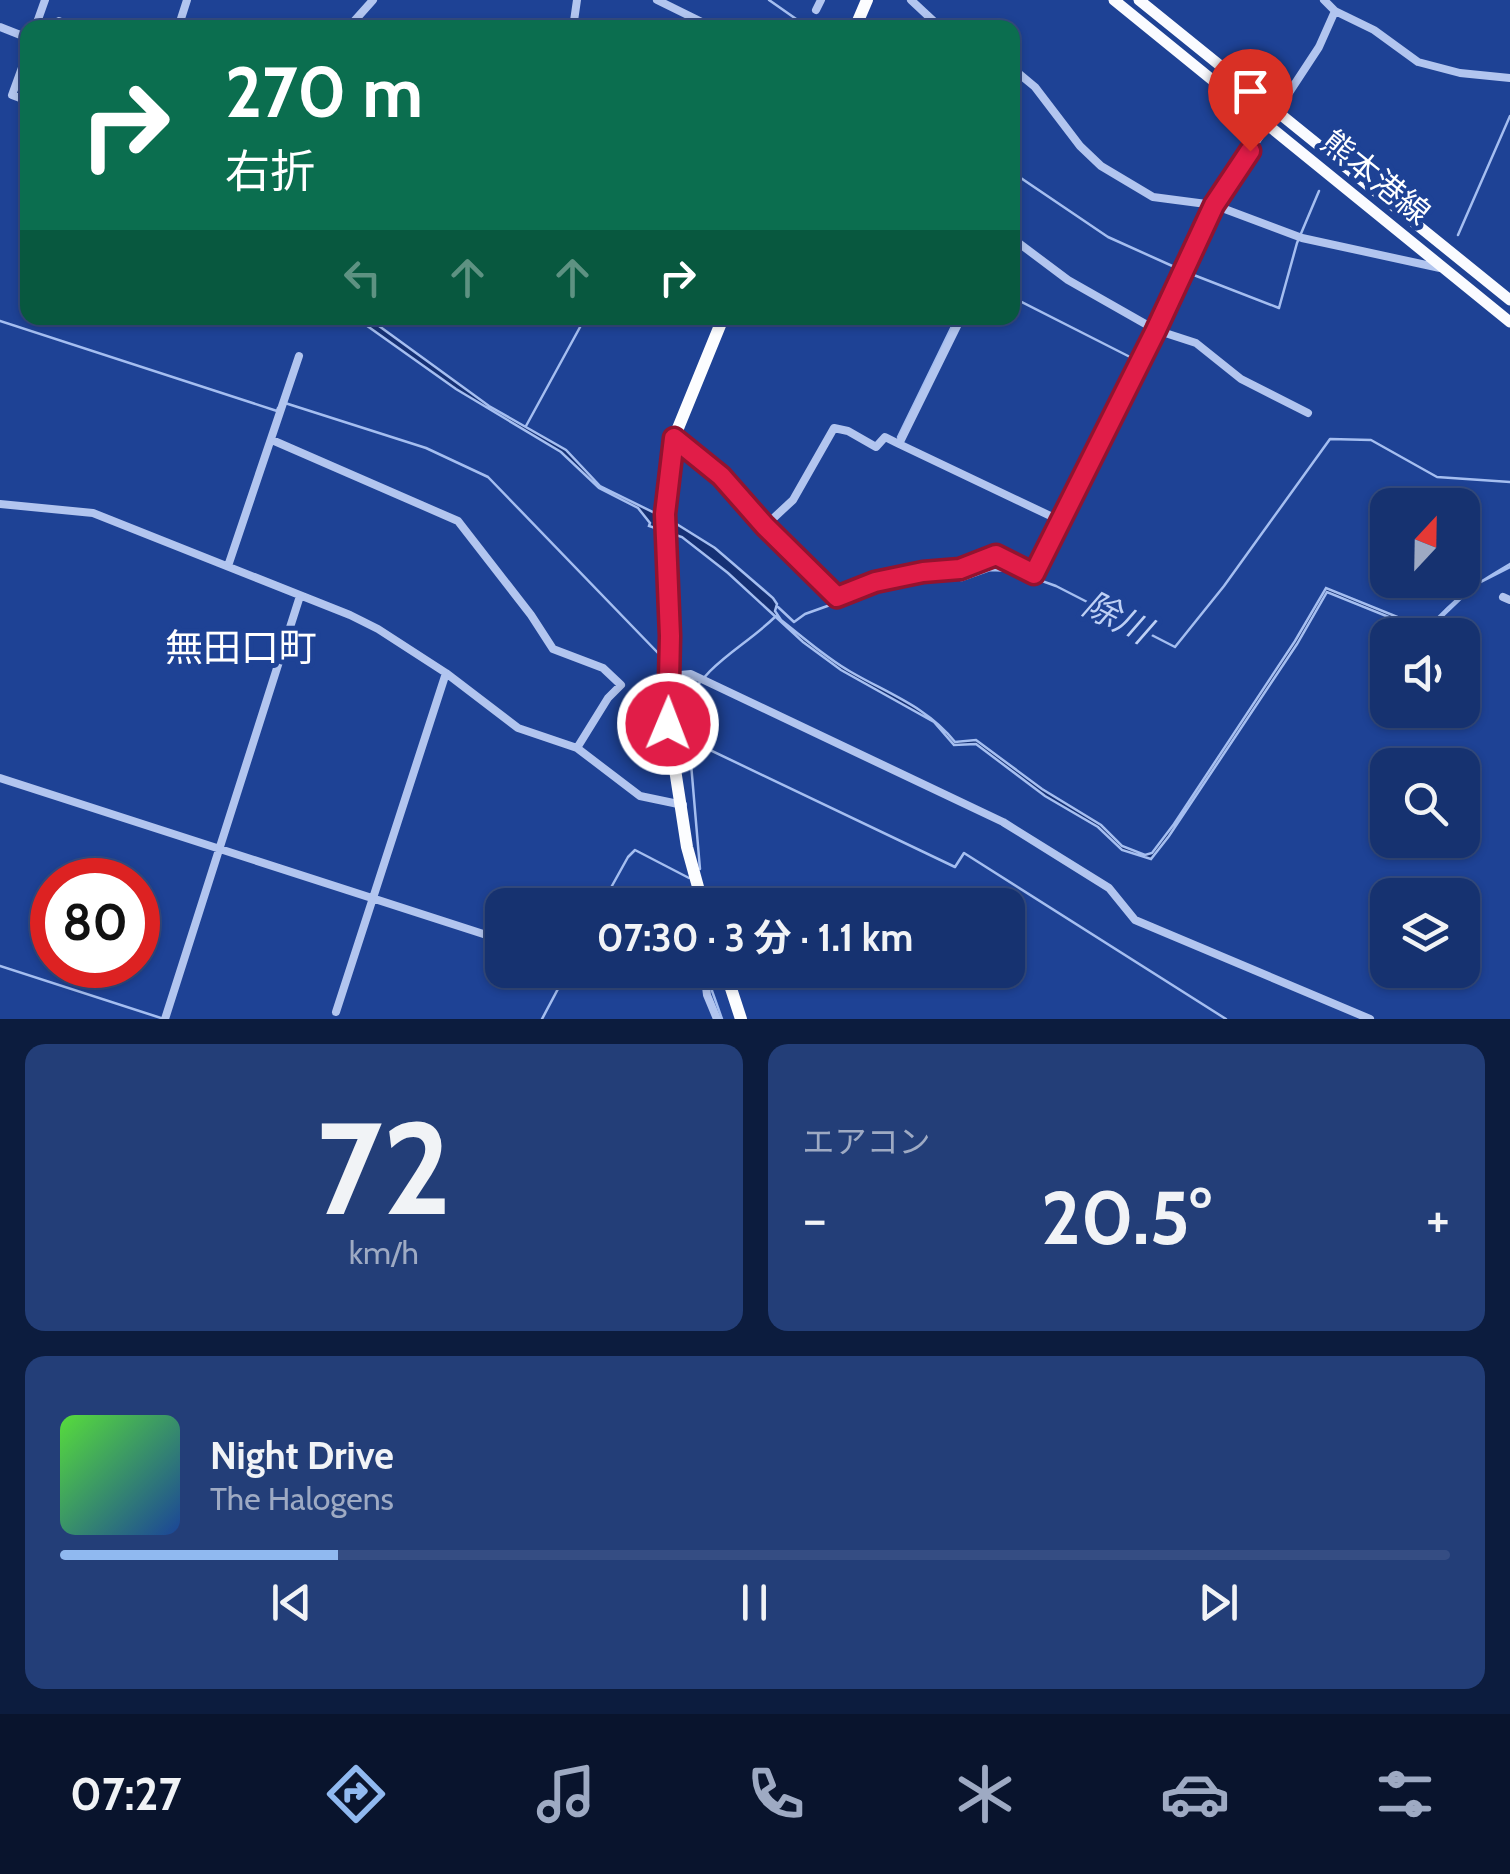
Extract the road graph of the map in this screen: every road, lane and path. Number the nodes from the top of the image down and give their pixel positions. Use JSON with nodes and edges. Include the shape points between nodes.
{"nodes":[{"id":1,"x":657,"y":0,"type":"edge"},
{"id":2,"x":821,"y":0,"type":"edge"},
{"id":3,"x":910,"y":0,"type":"edge"},
{"id":4,"x":1114,"y":0,"type":"edge"},
{"id":5,"x":1140,"y":0,"type":"edge"},
{"id":6,"x":1324,"y":0,"type":"edge"},
{"id":7,"x":816,"y":10,"type":"dead end"},
{"id":8,"x":1335,"y":11,"type":"junction"},
{"id":9,"x":698,"y":20,"type":"edge"},
{"id":10,"x":932,"y":20,"type":"edge"},
{"id":11,"x":20,"y":72,"type":"edge"},
{"id":12,"x":1020,"y":74,"type":"edge"},
{"id":13,"x":1510,"y":78,"type":"edge"},
{"id":14,"x":20,"y":98,"type":"edge"},
{"id":15,"x":1278,"y":111,"type":"junction"},
{"id":16,"x":1268,"y":124,"type":"junction"},
{"id":17,"x":1214,"y":205,"type":"junction"},
{"id":18,"x":1020,"y":244,"type":"edge"},
{"id":19,"x":1445,"y":269,"type":"junction"},
{"id":20,"x":1510,"y":300,"type":"edge"},
{"id":21,"x":1510,"y":322,"type":"edge"},
{"id":22,"x":720,"y":325,"type":"edge"},
{"id":23,"x":958,"y":325,"type":"edge"},
{"id":24,"x":1156,"y":330,"type":"junction"},
{"id":25,"x":298,"y":356,"type":"dead end"},
{"id":26,"x":1308,"y":412,"type":"dead end"},
{"id":27,"x":674,"y":438,"type":"junction"},
{"id":28,"x":272,"y":440,"type":"junction"},
{"id":29,"x":899,"y":444,"type":"junction"},
{"id":30,"x":0,"y":504,"type":"edge"},
{"id":31,"x":1060,"y":521,"type":"junction"},
{"id":32,"x":765,"y":526,"type":"junction"},
{"id":33,"x":228,"y":566,"type":"junction"},
{"id":34,"x":300,"y":596,"type":"junction"},
{"id":35,"x":446,"y":673,"type":"junction"},
{"id":36,"x":669,"y":676,"type":"junction"},
{"id":37,"x":577,"y":748,"type":"junction"},
{"id":38,"x":0,"y":778,"type":"edge"},
{"id":39,"x":683,"y":804,"type":"junction"},
{"id":40,"x":220,"y":848,"type":"junction"},
{"id":41,"x":697,"y":888,"type":"edge"},
{"id":42,"x":374,"y":898,"type":"junction"},
{"id":43,"x":485,"y":934,"type":"edge"},
{"id":44,"x":706,"y":988,"type":"edge"},
{"id":45,"x":731,"y":988,"type":"edge"},
{"id":46,"x":336,"y":1012,"type":"dead end"},
{"id":47,"x":164,"y":1019,"type":"edge"},
{"id":48,"x":717,"y":1019,"type":"edge"},
{"id":49,"x":740,"y":1019,"type":"edge"},
{"id":50,"x":1370,"y":1019,"type":"edge"}],
"edges":[{"from":1,"to":9,"type":"street"},
{"from":2,"to":7,"type":"street"},
{"from":3,"to":10,"type":"street"},
{"from":4,"to":16,"type":"main road","name":"熊本港線"},
{"from":5,"to":15,"type":"main road","name":"熊本港線"},
{"from":6,"to":8,"type":"street"},
{"from":8,"to":13,"type":"street","via":[[1418,62]]},
{"from":8,"to":15,"type":"street"},
{"from":11,"to":14,"type":"street","via":[[12,95]]},
{"from":12,"to":17,"type":"street","via":[[1114,176],[1152,197]]},
{"from":15,"to":20,"type":"main road","name":"熊本港線"},
{"from":16,"to":17,"type":"street"},
{"from":16,"to":19,"type":"main road","name":"熊本港線"},
{"from":17,"to":19,"type":"street","via":[[1302,238]]},
{"from":17,"to":24,"type":"street"},
{"from":18,"to":24,"type":"street"},
{"from":19,"to":21,"type":"main road","name":"熊本港線"},
{"from":22,"to":27,"type":"highway"},
{"from":23,"to":29,"type":"street"},
{"from":24,"to":26,"type":"street","via":[[1196,343],[1241,379]]},
{"from":24,"to":31,"type":"street"},
{"from":25,"to":28,"type":"street"},
{"from":27,"to":32,"type":"street","via":[[721,476]]},
{"from":27,"to":36,"type":"highway","via":[[665,514]]},
{"from":28,"to":33,"type":"street"},
{"from":28,"to":37,"type":"street","via":[[458,521],[554,649],[603,668],[621,685]]},
{"from":29,"to":31,"type":"street"},
{"from":29,"to":32,"type":"street","via":[[886,438],[876,446],[834,428],[793,500]]},
{"from":30,"to":33,"type":"street","via":[[93,513]]},
{"from":31,"to":32,"type":"street","via":[[1034,574],[990,555],[960,569],[900,576],[837,597]]},
{"from":33,"to":34,"type":"street"},
{"from":34,"to":35,"type":"street","via":[[378,629]]},
{"from":34,"to":40,"type":"street"},
{"from":35,"to":37,"type":"street","via":[[518,728]]},
{"from":35,"to":42,"type":"street"},
{"from":36,"to":39,"type":"highway","via":[[668,724]]},
{"from":36,"to":50,"type":"street","via":[[690,674],[1003,822],[1109,888],[1136,920]]},
{"from":37,"to":39,"type":"street","via":[[640,796]]},
{"from":38,"to":40,"type":"street"},
{"from":39,"to":41,"type":"highway"},
{"from":40,"to":42,"type":"street"},
{"from":40,"to":47,"type":"street"},
{"from":42,"to":43,"type":"street"},
{"from":42,"to":46,"type":"street"},
{"from":44,"to":48,"type":"street"},
{"from":45,"to":49,"type":"highway"}]}
